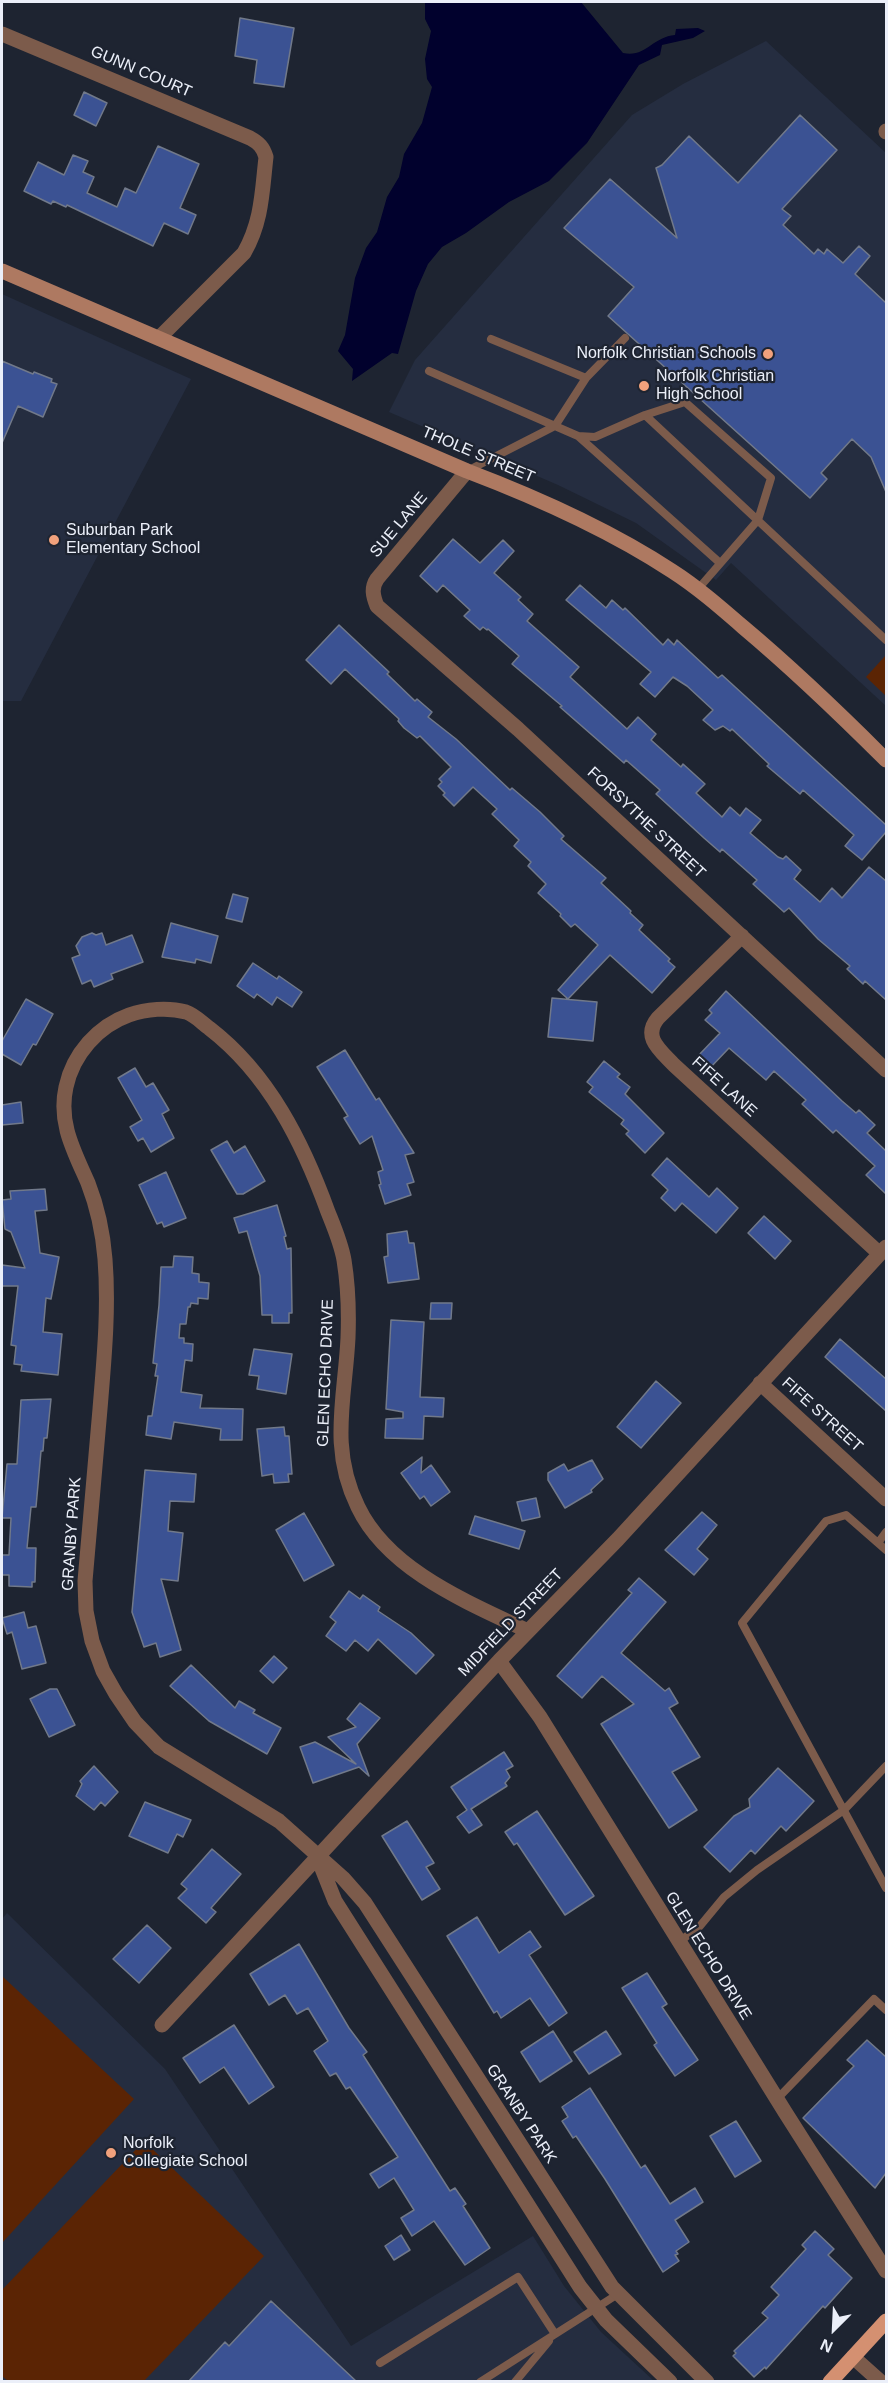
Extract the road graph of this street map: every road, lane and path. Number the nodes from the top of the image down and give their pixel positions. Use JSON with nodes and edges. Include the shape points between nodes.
{"nodes":[{"id":1,"x":2,"y":34,"type":"edge"},
{"id":2,"x":2,"y":271,"type":"edge"},
{"id":3,"x":159,"y":338,"type":"junction"},
{"id":4,"x":626,"y":338,"type":"dead end"},
{"id":5,"x":491,"y":339,"type":"dead end"},
{"id":6,"x":429,"y":371,"type":"dead end"},
{"id":7,"x":586,"y":378,"type":"junction"},
{"id":8,"x":645,"y":415,"type":"junction"},
{"id":9,"x":555,"y":426,"type":"junction"},
{"id":10,"x":578,"y":436,"type":"junction"},
{"id":11,"x":467,"y":471,"type":"junction"},
{"id":12,"x":758,"y":520,"type":"junction"},
{"id":13,"x":720,"y":563,"type":"junction"},
{"id":14,"x":698,"y":589,"type":"junction"},
{"id":15,"x":377,"y":606,"type":"joint"},
{"id":16,"x":886,"y":640,"type":"edge"},
{"id":17,"x":886,"y":760,"type":"edge"},
{"id":18,"x":742,"y":936,"type":"junction"},
{"id":19,"x":886,"y":1070,"type":"edge"},
{"id":20,"x":883,"y":1251,"type":"edge"},
{"id":21,"x":760,"y":1383,"type":"junction"},
{"id":22,"x":95,"y":1469,"type":"joint"},
{"id":23,"x":886,"y":1499,"type":"edge"},
{"id":24,"x":886,"y":1532,"type":"edge"},
{"id":25,"x":878,"y":1543,"type":"junction"},
{"id":26,"x":886,"y":1550,"type":"edge"},
{"id":27,"x":528,"y":1631,"type":"junction"},
{"id":28,"x":499,"y":1661,"type":"junction"},
{"id":29,"x":886,"y":1766,"type":"edge"},
{"id":30,"x":844,"y":1810,"type":"junction"},
{"id":31,"x":317,"y":1856,"type":"junction"},
{"id":32,"x":886,"y":1888,"type":"edge"},
{"id":33,"x":679,"y":1942,"type":"junction"},
{"id":34,"x":886,"y":2010,"type":"edge"},
{"id":35,"x":162,"y":2025,"type":"dead end"},
{"id":36,"x":777,"y":2099,"type":"junction"},
{"id":37,"x":886,"y":2271,"type":"edge"},
{"id":38,"x":618,"y":2294,"type":"junction"},
{"id":39,"x":595,"y":2308,"type":"junction"},
{"id":40,"x":886,"y":2321,"type":"edge"},
{"id":41,"x":555,"y":2334,"type":"junction"},
{"id":42,"x":853,"y":2356,"type":"junction"},
{"id":43,"x":380,"y":2363,"type":"dead end"},
{"id":44,"x":480,"y":2382,"type":"edge"},
{"id":45,"x":515,"y":2382,"type":"edge"},
{"id":46,"x":670,"y":2382,"type":"edge"},
{"id":47,"x":707,"y":2382,"type":"edge"},
{"id":48,"x":830,"y":2382,"type":"edge"},
{"id":49,"x":881,"y":2382,"type":"edge"}],
"edges":[{"from":1,"to":3,"type":"street","name":"GUNN COURT","via":[[250,138],[264,150],[254,236],[244,253]]},
{"from":2,"to":3,"type":"street","name":"THOLE STREET"},
{"from":3,"to":11,"type":"street","name":"THOLE STREET"},
{"from":4,"to":7,"type":"lane"},
{"from":5,"to":7,"type":"lane"},
{"from":6,"to":9,"type":"lane"},
{"from":7,"to":9,"type":"lane"},
{"from":8,"to":10,"type":"lane","via":[[595,437]]},
{"from":8,"to":12,"type":"lane"},
{"from":8,"to":12,"type":"lane","via":[[685,402],[771,478]]},
{"from":9,"to":10,"type":"lane"},
{"from":9,"to":11,"type":"lane"},
{"from":10,"to":13,"type":"lane"},
{"from":11,"to":14,"type":"street","name":"THOLE STREET","via":[[568,513]]},
{"from":11,"to":15,"type":"street","name":"SUE LANE","via":[[377,579],[373,596]]},
{"from":12,"to":13,"type":"lane"},
{"from":12,"to":16,"type":"lane"},
{"from":13,"to":14,"type":"lane"},
{"from":14,"to":17,"type":"street","name":"THOLE STREET","via":[[796,672]]},
{"from":15,"to":18,"type":"street","name":"FORSYTHE STREET","via":[[518,729]]},
{"from":18,"to":19,"type":"street","name":"FORSYTHE STREET"},
{"from":18,"to":20,"type":"street","name":"FIFE LANE","via":[[658,1017],[650,1032],[652,1042]]},
{"from":20,"to":21,"type":"street","name":"MIDFIELD STREET"},
{"from":21,"to":23,"type":"street","name":"FIFE STREET"},
{"from":21,"to":27,"type":"street","name":"MIDFIELD STREET"},
{"from":22,"to":27,"type":"street","name":"GLEN ECHO DRIVE","via":[[106,1334],[105,1258],[89,1185],[65,1126],[66,1084],[79,1055],[100,1031],[118,1019],[160,1009],[190,1013],[222,1038],[266,1086],[296,1137],[344,1257],[348,1341],[340,1450],[359,1510],[390,1552],[413,1570]]},
{"from":22,"to":31,"type":"street","name":"GRANBY PARK","via":[[86,1611],[92,1641],[116,1694],[159,1747],[279,1821]]},
{"from":24,"to":25,"type":"lane"},
{"from":25,"to":26,"type":"lane"},
{"from":25,"to":30,"type":"lane","via":[[846,1515],[826,1521],[742,1623]]},
{"from":27,"to":28,"type":"street","name":"MIDFIELD STREET"},
{"from":28,"to":31,"type":"street","name":"MIDFIELD STREET"},
{"from":28,"to":33,"type":"street","name":"GLEN ECHO DRIVE","via":[[540,1717]]},
{"from":29,"to":30,"type":"lane"},
{"from":30,"to":32,"type":"lane"},
{"from":30,"to":33,"type":"lane","via":[[757,1870]]},
{"from":31,"to":35,"type":"street","name":"MIDFIELD STREET"},
{"from":31,"to":38,"type":"street","name":"GRANBY PARK","via":[[365,1903]]},
{"from":31,"to":39,"type":"street","name":"GRANBY PARK","via":[[335,1901]]},
{"from":33,"to":36,"type":"street","name":"GLEN ECHO DRIVE"},
{"from":34,"to":36,"type":"lane","via":[[874,1999]]},
{"from":36,"to":37,"type":"street","name":"GLEN ECHO DRIVE"},
{"from":38,"to":39,"type":"lane"},
{"from":38,"to":47,"type":"street","name":"GRANBY PARK"},
{"from":39,"to":41,"type":"lane"},
{"from":39,"to":46,"type":"street","name":"GRANBY PARK"},
{"from":40,"to":42,"type":"main road"},
{"from":41,"to":43,"type":"lane","via":[[519,2277]]},
{"from":41,"to":44,"type":"lane"},
{"from":41,"to":45,"type":"lane"},
{"from":42,"to":48,"type":"main road"},
{"from":42,"to":49,"type":"street"}]}
